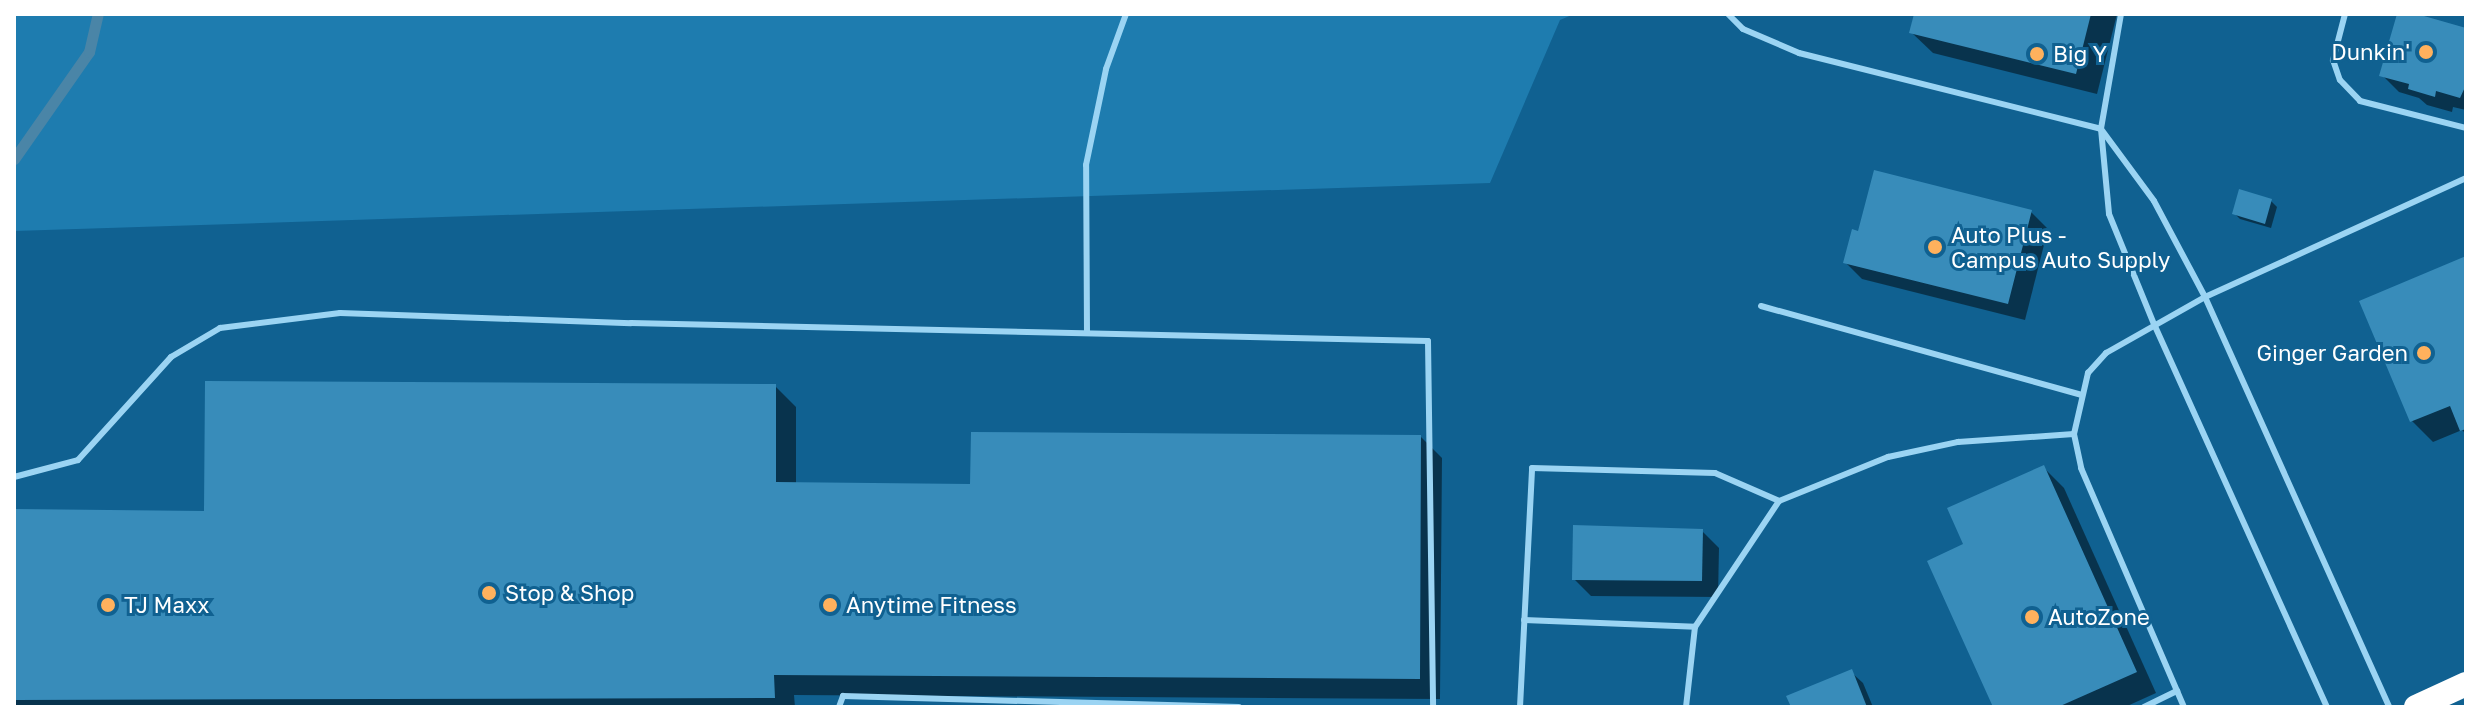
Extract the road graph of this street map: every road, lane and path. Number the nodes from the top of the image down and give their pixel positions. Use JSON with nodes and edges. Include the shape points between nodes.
{"nodes":[{"id":1,"x":1126,"y":14,"type":"edge"},
{"id":2,"x":1728,"y":14,"type":"edge"},
{"id":3,"x":2121,"y":14,"type":"edge"},
{"id":4,"x":2345,"y":14,"type":"edge"},
{"id":5,"x":2466,"y":128,"type":"edge"},
{"id":6,"x":2101,"y":129,"type":"junction"},
{"id":7,"x":2466,"y":178,"type":"edge"},
{"id":8,"x":2205,"y":297,"type":"junction"},
{"id":9,"x":1761,"y":306,"type":"dead end"},
{"id":10,"x":2154,"y":324,"type":"junction"},
{"id":11,"x":1087,"y":333,"type":"junction"},
{"id":12,"x":2082,"y":395,"type":"junction"},
{"id":13,"x":2074,"y":434,"type":"junction"},
{"id":14,"x":14,"y":477,"type":"edge"},
{"id":15,"x":1779,"y":501,"type":"junction"},
{"id":16,"x":1524,"y":620,"type":"junction"},
{"id":17,"x":1695,"y":627,"type":"junction"},
{"id":18,"x":2466,"y":684,"type":"edge"},
{"id":19,"x":2177,"y":691,"type":"junction"},
{"id":20,"x":1034,"y":704,"type":"edge"},
{"id":21,"x":839,"y":707,"type":"edge"},
{"id":22,"x":1239,"y":707,"type":"edge"},
{"id":23,"x":1433,"y":707,"type":"edge"},
{"id":24,"x":1520,"y":707,"type":"edge"},
{"id":25,"x":1686,"y":707,"type":"edge"},
{"id":26,"x":2144,"y":707,"type":"edge"},
{"id":27,"x":2184,"y":707,"type":"edge"},
{"id":28,"x":2327,"y":707,"type":"edge"},
{"id":29,"x":2389,"y":707,"type":"edge"},
{"id":30,"x":2416,"y":707,"type":"edge"}],
"edges":[{"from":1,"to":11,"type":"lane","via":[[1106,69],[1086,165]]},
{"from":2,"to":6,"type":"lane","via":[[1743,29],[1799,53]]},
{"from":3,"to":6,"type":"lane"},
{"from":4,"to":5,"type":"lane","via":[[2333,60],[2340,80],[2360,101]]},
{"from":6,"to":8,"type":"lane","via":[[2154,201]]},
{"from":6,"to":10,"type":"lane","via":[[2109,214]]},
{"from":7,"to":8,"type":"lane"},
{"from":8,"to":10,"type":"lane"},
{"from":8,"to":29,"type":"lane"},
{"from":9,"to":12,"type":"lane"},
{"from":10,"to":12,"type":"lane","via":[[2106,353],[2088,373]]},
{"from":10,"to":28,"type":"lane"},
{"from":11,"to":14,"type":"lane","via":[[340,313],[220,328],[171,357],[78,460]]},
{"from":11,"to":23,"type":"lane","via":[[1428,341]]},
{"from":12,"to":13,"type":"lane"},
{"from":13,"to":15,"type":"lane","via":[[1958,442],[1888,457]]},
{"from":13,"to":19,"type":"lane","via":[[2081,468]]},
{"from":15,"to":16,"type":"lane","via":[[1715,473],[1532,468]]},
{"from":15,"to":17,"type":"lane"},
{"from":16,"to":17,"type":"lane"},
{"from":16,"to":24,"type":"lane"},
{"from":17,"to":25,"type":"lane"},
{"from":18,"to":30,"type":"highway"},
{"from":19,"to":26,"type":"lane"},
{"from":19,"to":27,"type":"lane"},
{"from":20,"to":21,"type":"lane","via":[[843,696]]},
{"from":20,"to":22,"type":"lane"}]}
